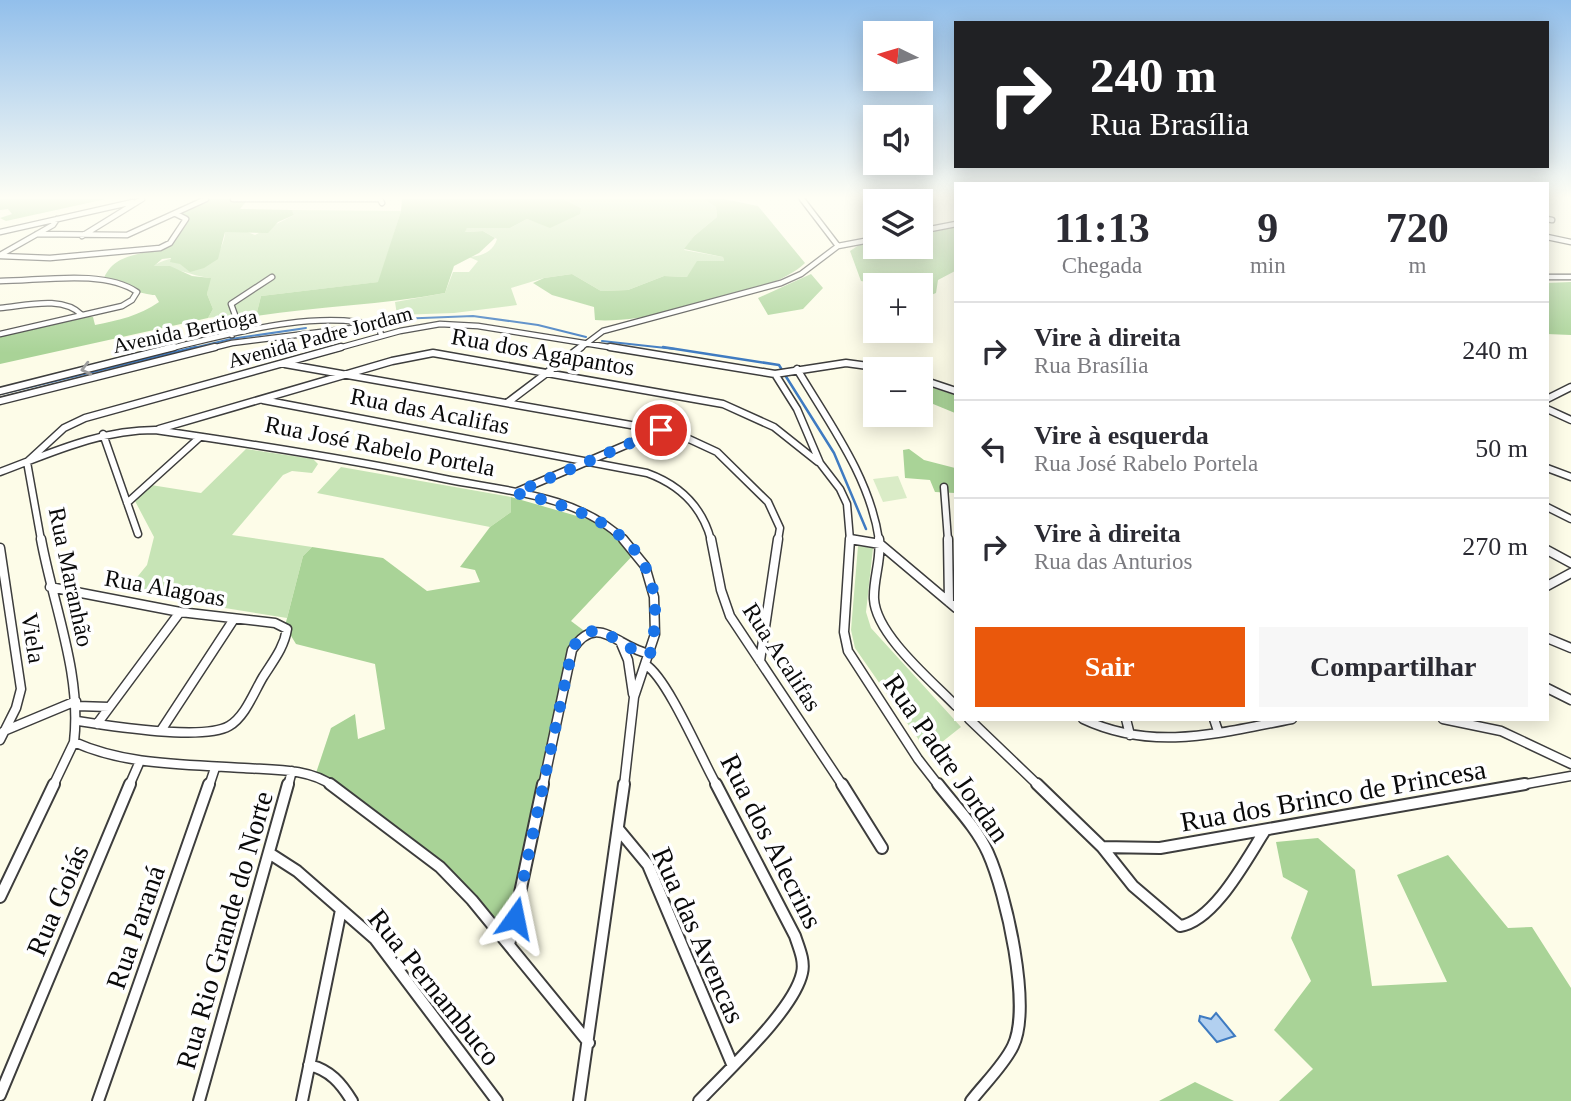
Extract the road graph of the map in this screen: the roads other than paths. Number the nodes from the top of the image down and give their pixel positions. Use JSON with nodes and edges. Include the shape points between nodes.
{"nodes":[{"id":1,"x":150,"y":250,"type":"edge"},
{"id":2,"x":832,"y":250,"type":"edge"},
{"id":3,"x":0,"y":256,"type":"edge"},
{"id":4,"x":272,"y":276,"type":"dead end"},
{"id":5,"x":1549,"y":277,"type":"edge"},
{"id":6,"x":1571,"y":277,"type":"edge"},
{"id":7,"x":0,"y":281,"type":"edge"},
{"id":8,"x":0,"y":308,"type":"edge"},
{"id":9,"x":82,"y":315,"type":"junction"},
{"id":10,"x":320,"y":321,"type":"junction"},
{"id":11,"x":378,"y":325,"type":"junction"},
{"id":12,"x":318,"y":331,"type":"junction"},
{"id":13,"x":400,"y":331,"type":"junction"},
{"id":14,"x":0,"y":334,"type":"edge"},
{"id":15,"x":232,"y":335,"type":"junction"},
{"id":16,"x":381,"y":335,"type":"junction"},
{"id":17,"x":584,"y":343,"type":"junction"},
{"id":18,"x":282,"y":363,"type":"junction"},
{"id":19,"x":863,"y":363,"type":"edge"},
{"id":20,"x":797,"y":369,"type":"junction"},
{"id":21,"x":547,"y":373,"type":"junction"},
{"id":22,"x":775,"y":374,"type":"junction"},
{"id":23,"x":345,"y":375,"type":"junction"},
{"id":24,"x":933,"y":383,"type":"edge"},
{"id":25,"x":1571,"y":387,"type":"edge"},
{"id":26,"x":954,"y":390,"type":"edge"},
{"id":27,"x":0,"y":391,"type":"edge"},
{"id":28,"x":1549,"y":398,"type":"edge"},
{"id":29,"x":263,"y":400,"type":"junction"},
{"id":30,"x":0,"y":401,"type":"edge"},
{"id":31,"x":507,"y":403,"type":"junction"},
{"id":32,"x":1549,"y":410,"type":"edge"},
{"id":33,"x":1571,"y":420,"type":"edge"},
{"id":34,"x":155,"y":430,"type":"junction"},
{"id":35,"x":661,"y":430,"type":"junction"},
{"id":36,"x":103,"y":435,"type":"junction"},
{"id":37,"x":200,"y":437,"type":"junction"},
{"id":38,"x":809,"y":440,"type":"junction"},
{"id":39,"x":798,"y":443,"type":"junction"},
{"id":40,"x":590,"y":461,"type":"junction"},
{"id":41,"x":27,"y":462,"type":"junction"},
{"id":42,"x":820,"y":463,"type":"junction"},
{"id":43,"x":1549,"y":469,"type":"edge"},
{"id":44,"x":0,"y":472,"type":"edge"},
{"id":45,"x":1571,"y":477,"type":"edge"},
{"id":46,"x":944,"y":487,"type":"dead end"},
{"id":47,"x":515,"y":493,"type":"junction"},
{"id":48,"x":127,"y":503,"type":"junction"},
{"id":49,"x":1549,"y":509,"type":"edge"},
{"id":50,"x":1571,"y":519,"type":"edge"},
{"id":51,"x":138,"y":534,"type":"dead end"},
{"id":52,"x":850,"y":539,"type":"junction"},
{"id":53,"x":880,"y":544,"type":"junction"},
{"id":54,"x":0,"y":548,"type":"edge"},
{"id":55,"x":1549,"y":551,"type":"edge"},
{"id":56,"x":1571,"y":563,"type":"edge"},
{"id":57,"x":1571,"y":573,"type":"edge"},
{"id":58,"x":1549,"y":585,"type":"edge"},
{"id":59,"x":50,"y":587,"type":"junction"},
{"id":60,"x":948,"y":602,"type":"junction"},
{"id":61,"x":954,"y":606,"type":"edge"},
{"id":62,"x":180,"y":612,"type":"junction"},
{"id":63,"x":234,"y":619,"type":"junction"},
{"id":64,"x":1549,"y":639,"type":"edge"},
{"id":65,"x":620,"y":641,"type":"junction"},
{"id":66,"x":1571,"y":648,"type":"edge"},
{"id":67,"x":650,"y":654,"type":"junction"},
{"id":68,"x":760,"y":662,"type":"junction"},
{"id":69,"x":646,"y":666,"type":"junction"},
{"id":70,"x":1549,"y":689,"type":"edge"},
{"id":71,"x":634,"y":697,"type":"junction"},
{"id":72,"x":1571,"y":699,"type":"edge"},
{"id":73,"x":77,"y":704,"type":"junction"},
{"id":74,"x":954,"y":704,"type":"edge"},
{"id":75,"x":109,"y":707,"type":"junction"},
{"id":76,"x":78,"y":721,"type":"junction"},
{"id":77,"x":971,"y":721,"type":"edge"},
{"id":78,"x":1088,"y":721,"type":"edge"},
{"id":79,"x":1126,"y":721,"type":"edge"},
{"id":80,"x":1215,"y":721,"type":"edge"},
{"id":81,"x":1280,"y":721,"type":"edge"},
{"id":82,"x":1452,"y":721,"type":"edge"},
{"id":83,"x":97,"y":724,"type":"junction"},
{"id":84,"x":162,"y":729,"type":"junction"},
{"id":85,"x":1218,"y":731,"type":"junction"},
{"id":86,"x":3,"y":732,"type":"edge"},
{"id":87,"x":1130,"y":735,"type":"junction"},
{"id":88,"x":0,"y":740,"type":"edge"},
{"id":89,"x":74,"y":742,"type":"junction"},
{"id":90,"x":140,"y":761,"type":"junction"},
{"id":91,"x":1571,"y":764,"type":"edge"},
{"id":92,"x":215,"y":768,"type":"junction"},
{"id":93,"x":292,"y":771,"type":"junction"},
{"id":94,"x":1571,"y":776,"type":"edge"},
{"id":95,"x":619,"y":830,"type":"junction"},
{"id":96,"x":1264,"y":832,"type":"junction"},
{"id":97,"x":1102,"y":847,"type":"junction"},
{"id":98,"x":882,"y":848,"type":"dead end"},
{"id":99,"x":269,"y":853,"type":"junction"},
{"id":100,"x":0,"y":897,"type":"edge"},
{"id":101,"x":341,"y":910,"type":"junction"},
{"id":102,"x":509,"y":945,"type":"junction"},
{"id":103,"x":589,"y":1043,"type":"junction"},
{"id":104,"x":732,"y":1064,"type":"junction"},
{"id":105,"x":309,"y":1065,"type":"junction"},
{"id":106,"x":0,"y":1095,"type":"edge"},
{"id":107,"x":98,"y":1101,"type":"edge"},
{"id":108,"x":199,"y":1101,"type":"edge"},
{"id":109,"x":302,"y":1101,"type":"edge"},
{"id":110,"x":352,"y":1101,"type":"edge"},
{"id":111,"x":497,"y":1101,"type":"edge"},
{"id":112,"x":579,"y":1101,"type":"edge"},
{"id":113,"x":699,"y":1101,"type":"edge"},
{"id":114,"x":971,"y":1101,"type":"edge"}],
"edges":[{"from":1,"to":3,"type":"street","via":[[50,258]]},
{"from":2,"to":17,"type":"street","via":[[781,283],[613,327]]},
{"from":4,"to":15,"type":"street","via":[[231,304],[235,315]]},
{"from":5,"to":6,"type":"street"},
{"from":7,"to":9,"type":"street","via":[[90,278],[136,289],[132,300],[118,307]]},
{"from":8,"to":9,"type":"street","via":[[64,304],[76,307]]},
{"from":9,"to":14,"type":"street"},
{"from":10,"to":11,"type":"street","name":"Avenida Bertioga","via":[[366,319]]},
{"from":10,"to":12,"type":"street"},
{"from":10,"to":15,"type":"street","name":"Avenida Bertioga"},
{"from":11,"to":12,"type":"street","name":"Avenida Bertioga"},
{"from":11,"to":13,"type":"street"},
{"from":11,"to":16,"type":"street"},
{"from":12,"to":30,"type":"street","name":"Avenida Bertioga","via":[[232,343]]},
{"from":13,"to":16,"type":"street","name":"Avenida Padre Jordam"},
{"from":13,"to":17,"type":"street","name":"Avenida Padre Jordam","via":[[461,324]]},
{"from":15,"to":27,"type":"street","name":"Avenida Bertioga","one_way":true},
{"from":16,"to":18,"type":"street","name":"Avenida Padre Jordam"},
{"from":17,"to":21,"type":"street"},
{"from":17,"to":22,"type":"street","name":"Avenida Padre Jordam"},
{"from":18,"to":23,"type":"street"},
{"from":18,"to":41,"type":"street","name":"Avenida Padre Jordam","via":[[85,418],[64,428]]},
{"from":19,"to":20,"type":"street"},
{"from":20,"to":22,"type":"street"},
{"from":20,"to":53,"type":"street","via":[[866,487]]},
{"from":21,"to":23,"type":"street","name":"Rua dos Agapantos","via":[[433,353]]},
{"from":21,"to":31,"type":"street"},
{"from":21,"to":39,"type":"street","name":"Rua dos Agapantos","via":[[710,400],[750,413]]},
{"from":22,"to":38,"type":"street"},
{"from":23,"to":29,"type":"street","name":"Rua dos Agapantos"},
{"from":23,"to":31,"type":"street"},
{"from":24,"to":26,"type":"street"},
{"from":25,"to":28,"type":"street"},
{"from":29,"to":34,"type":"street","name":"Rua dos Agapantos"},
{"from":29,"to":40,"type":"street","name":"Rua das Acalifas"},
{"from":31,"to":35,"type":"street"},
{"from":32,"to":33,"type":"street"},
{"from":34,"to":36,"type":"street","name":"Rua José Rabelo Portela"},
{"from":34,"to":37,"type":"street","name":"Rua José Rabelo Portela"},
{"from":35,"to":40,"type":"street"},
{"from":35,"to":68,"type":"street","via":[[686,436],[717,452],[774,510],[780,528]]},
{"from":36,"to":41,"type":"street","name":"Rua José Rabelo Portela"},
{"from":36,"to":48,"type":"street"},
{"from":37,"to":47,"type":"street","name":"Rua José Rabelo Portela","via":[[328,455]]},
{"from":37,"to":48,"type":"street"},
{"from":38,"to":39,"type":"street"},
{"from":38,"to":42,"type":"street","name":"Rua Padre Jordan"},
{"from":39,"to":42,"type":"street","name":"Rua dos Agapantos"},
{"from":40,"to":47,"type":"street"},
{"from":40,"to":68,"type":"street","name":"Rua Acalifas","via":[[658,475],[691,500],[709,531],[724,604]]},
{"from":41,"to":44,"type":"street","name":"Rua José Rabelo Portela"},
{"from":41,"to":59,"type":"street","name":"Rua Maranhão"},
{"from":42,"to":52,"type":"street","name":"Rua Padre Jordan","via":[[844,497]]},
{"from":43,"to":45,"type":"street"},
{"from":46,"to":60,"type":"street"},
{"from":47,"to":67,"type":"street","name":"Rua José Rabelo Portela","via":[[595,517],[636,552],[654,597]]},
{"from":48,"to":51,"type":"street"},
{"from":49,"to":50,"type":"street"},
{"from":52,"to":53,"type":"street"},
{"from":52,"to":114,"type":"street","name":"Rua Padre Jordan","via":[[844,632],[848,651],[918,759],[981,839],[1001,893],[1017,967],[1020,992],[1013,1047]]},
{"from":53,"to":60,"type":"street"},
{"from":53,"to":74,"type":"street","via":[[874,583],[878,617],[899,647]]},
{"from":54,"to":86,"type":"street","name":"Viela","via":[[21,689]]},
{"from":55,"to":56,"type":"street"},
{"from":57,"to":58,"type":"street"},
{"from":59,"to":62,"type":"street","name":"Rua Alagoas"},
{"from":59,"to":73,"type":"street","name":"Rua Maranhão"},
{"from":60,"to":61,"type":"street"},
{"from":62,"to":63,"type":"street","name":"Rua Alagoas"},
{"from":62,"to":75,"type":"street"},
{"from":63,"to":84,"type":"street"},
{"from":63,"to":84,"type":"street","name":"Rua Alagoas","via":[[275,623],[287,629],[283,644],[234,721],[217,730]]},
{"from":64,"to":66,"type":"street"},
{"from":65,"to":67,"type":"street","via":[[635,652]]},
{"from":65,"to":71,"type":"street"},
{"from":65,"to":102,"type":"street","via":[[593,631],[581,637],[572,650]]},
{"from":67,"to":69,"type":"street","name":"Rua José Rabelo Portela"},
{"from":68,"to":98,"type":"street","name":"Rua Acalifas"},
{"from":69,"to":71,"type":"street","name":"Rua José Rabelo Portela"},
{"from":69,"to":104,"type":"street","name":"Rua dos Alecrins","via":[[667,693],[801,951],[803,972],[792,1000]]},
{"from":70,"to":72,"type":"street"},
{"from":71,"to":95,"type":"street"},
{"from":73,"to":75,"type":"street"},
{"from":73,"to":76,"type":"street","name":"Rua Maranhão"},
{"from":73,"to":86,"type":"street"},
{"from":75,"to":83,"type":"street"},
{"from":76,"to":83,"type":"street"},
{"from":76,"to":89,"type":"street","name":"Rua Maranhão"},
{"from":77,"to":97,"type":"street"},
{"from":78,"to":87,"type":"street"},
{"from":79,"to":87,"type":"street"},
{"from":80,"to":85,"type":"street"},
{"from":81,"to":85,"type":"street"},
{"from":82,"to":91,"type":"street","via":[[1501,732]]},
{"from":83,"to":84,"type":"street"},
{"from":85,"to":87,"type":"street","via":[[1166,738]]},
{"from":86,"to":88,"type":"street","name":"Viela"},
{"from":89,"to":90,"type":"street","via":[[96,752]]},
{"from":89,"to":100,"type":"street"},
{"from":90,"to":92,"type":"street"},
{"from":90,"to":106,"type":"street","name":"Rua Goiás"},
{"from":92,"to":93,"type":"street"},
{"from":92,"to":107,"type":"street","name":"Rua Paraná"},
{"from":93,"to":99,"type":"street","name":"Rua Rio Grande do Norte"},
{"from":93,"to":102,"type":"street","via":[[333,786],[440,867]]},
{"from":94,"to":96,"type":"street","name":"Rua dos Brinco de Princesa"},
{"from":95,"to":103,"type":"street"},
{"from":95,"to":104,"type":"street","name":"Rua das Avencas","via":[[648,865]]},
{"from":96,"to":97,"type":"street","name":"Rua dos Brinco de Princesa","via":[[1160,848]]},
{"from":96,"to":97,"type":"street","via":[[1219,897],[1190,927],[1180,926],[1156,908]]},
{"from":99,"to":101,"type":"street","name":"Rua Pernambuco"},
{"from":99,"to":108,"type":"street","name":"Rua Rio Grande do Norte"},
{"from":101,"to":105,"type":"street"},
{"from":101,"to":111,"type":"street","name":"Rua Pernambuco","via":[[375,939]]},
{"from":102,"to":103,"type":"street"},
{"from":103,"to":112,"type":"street"},
{"from":104,"to":113,"type":"street","name":"Rua dos Alecrins"},
{"from":105,"to":109,"type":"street"},
{"from":105,"to":110,"type":"street","via":[[332,1073]]}]}
